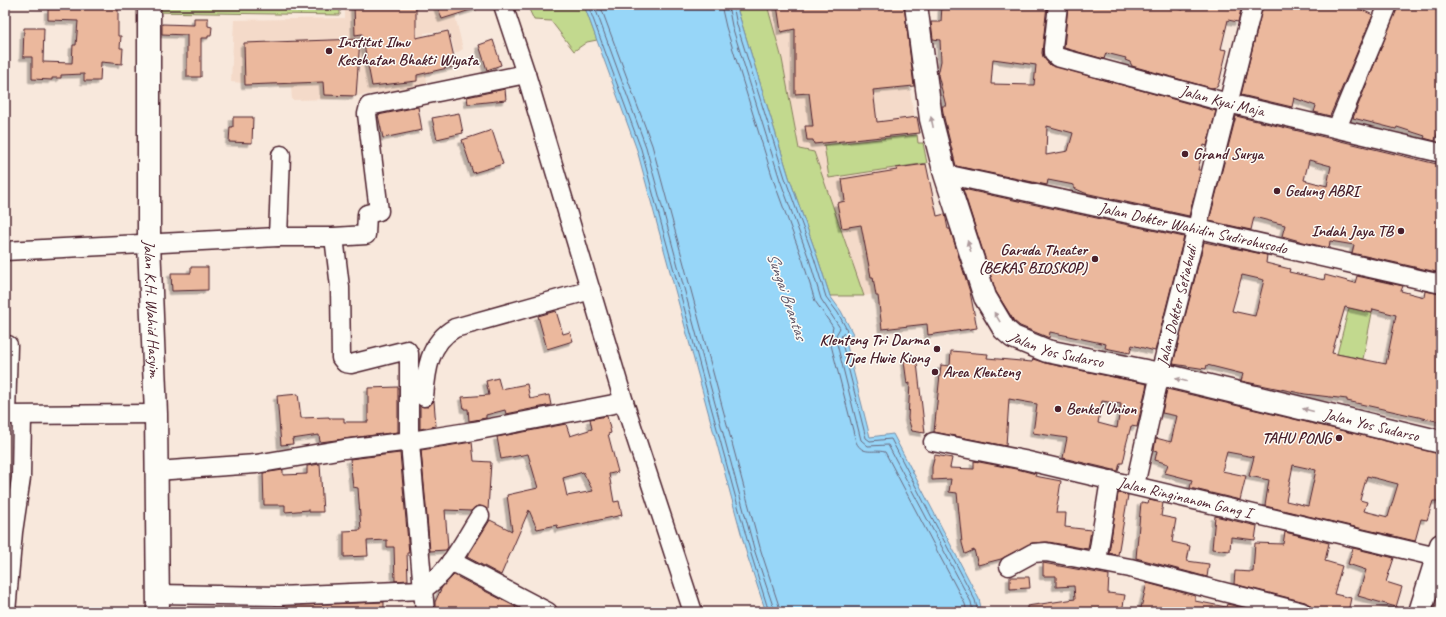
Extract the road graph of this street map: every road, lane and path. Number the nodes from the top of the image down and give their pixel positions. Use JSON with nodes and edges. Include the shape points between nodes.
{"nodes":[{"id":1,"x":149,"y":5,"type":"edge"},
{"id":2,"x":502,"y":5,"type":"edge"},
{"id":3,"x":916,"y":5,"type":"edge"},
{"id":4,"x":1058,"y":5,"type":"edge"},
{"id":5,"x":1253,"y":5,"type":"edge"},
{"id":6,"x":1388,"y":5,"type":"edge"},
{"id":7,"x":526,"y":74,"type":"junction"},
{"id":8,"x":1228,"y":103,"type":"junction"},
{"id":9,"x":1337,"y":128,"type":"junction"},
{"id":10,"x":1441,"y":153,"type":"edge"},
{"id":11,"x":281,"y":155,"type":"dead end"},
{"id":12,"x":945,"y":174,"type":"junction"},
{"id":13,"x":1198,"y":229,"type":"junction"},
{"id":14,"x":278,"y":237,"type":"junction"},
{"id":15,"x":334,"y":237,"type":"junction"},
{"id":16,"x":149,"y":243,"type":"junction"},
{"id":17,"x":5,"y":251,"type":"edge"},
{"id":18,"x":1441,"y":284,"type":"edge"},
{"id":19,"x":591,"y":290,"type":"junction"},
{"id":20,"x":8,"y":345,"type":"dead end"},
{"id":21,"x":1160,"y":374,"type":"junction"},
{"id":22,"x":424,"y":397,"type":"dead end"},
{"id":23,"x":624,"y":402,"type":"junction"},
{"id":24,"x":156,"y":414,"type":"junction"},
{"id":25,"x":11,"y":416,"type":"edge"},
{"id":26,"x":411,"y":442,"type":"junction"},
{"id":27,"x":933,"y":442,"type":"dead end"},
{"id":28,"x":1441,"y":442,"type":"edge"},
{"id":29,"x":156,"y":471,"type":"junction"},
{"id":30,"x":1110,"y":480,"type":"junction"},
{"id":31,"x":1135,"y":485,"type":"junction"},
{"id":32,"x":480,"y":516,"type":"dead end"},
{"id":33,"x":1439,"y":551,"type":"edge"},
{"id":34,"x":451,"y":561,"type":"junction"},
{"id":35,"x":1096,"y":561,"type":"junction"},
{"id":36,"x":1009,"y":566,"type":"dead end"},
{"id":37,"x":7,"y":569,"type":"edge"},
{"id":38,"x":422,"y":590,"type":"junction"},
{"id":39,"x":158,"y":603,"type":"edge"},
{"id":40,"x":6,"y":612,"type":"edge"},
{"id":41,"x":424,"y":612,"type":"edge"},
{"id":42,"x":548,"y":612,"type":"edge"},
{"id":43,"x":693,"y":612,"type":"edge"},
{"id":44,"x":1302,"y":612,"type":"edge"},
{"id":45,"x":1420,"y":612,"type":"edge"}],
"edges":[{"from":1,"to":16,"type":"main road","name":"Jalan K.H. Wahid Hasyim"},
{"from":2,"to":7,"type":"street"},
{"from":12,"to":3,"type":"main road","name":"Jalan Yos Sudarso","one_way":true,"via":[[931,119]]},
{"from":4,"to":8,"type":"street","name":"Jalan Kyai Maja","via":[[1053,48],[1053,53],[1057,57]]},
{"from":5,"to":8,"type":"street","name":"Jalan Dokter Setiabudi"},
{"from":6,"to":9,"type":"street"},
{"from":7,"to":15,"type":"street","via":[[369,106],[367,114],[379,211],[367,214],[366,235]]},
{"from":7,"to":19,"type":"street"},
{"from":8,"to":9,"type":"street","name":"Jalan Kyai Maja"},
{"from":8,"to":13,"type":"street","name":"Jalan Dokter Setiabudi"},
{"from":9,"to":10,"type":"street","name":"Jalan Kyai Maja"},
{"from":11,"to":14,"type":"street"},
{"from":12,"to":13,"type":"street","name":"Jalan Dokter Wahidin Sudirohusodo"},
{"from":21,"to":12,"type":"main road","name":"Jalan Yos Sudarso","one_way":true,"via":[[1047,351],[1013,337],[1004,329],[985,297]]},
{"from":13,"to":18,"type":"street","name":"Jalan Dokter Wahidin Sudirohusodo"},
{"from":13,"to":21,"type":"street","name":"Jalan Dokter Setiabudi"},
{"from":14,"to":15,"type":"street"},
{"from":14,"to":16,"type":"street"},
{"from":15,"to":26,"type":"street","via":[[340,287],[341,358],[351,364],[408,351]]},
{"from":16,"to":17,"type":"street"},
{"from":16,"to":24,"type":"main road","name":"Jalan K.H. Wahid Hasyim"},
{"from":19,"to":22,"type":"street","via":[[445,333],[437,342],[430,357],[425,375]]},
{"from":19,"to":23,"type":"street"},
{"from":20,"to":25,"type":"street"},
{"from":28,"to":21,"type":"main road","name":"Jalan Yos Sudarso","one_way":true},
{"from":21,"to":31,"type":"street","name":"Jalan Dokter Setiabudi"},
{"from":23,"to":26,"type":"street"},
{"from":23,"to":43,"type":"street"},
{"from":24,"to":25,"type":"street"},
{"from":24,"to":29,"type":"main road","name":"Jalan K.H. Wahid Hasyim"},
{"from":25,"to":37,"type":"street","via":[[21,478]]},
{"from":26,"to":29,"type":"street","via":[[256,464]]},
{"from":26,"to":38,"type":"street"},
{"from":27,"to":30,"type":"street","name":"Jalan Ringinanom Gang I"},
{"from":29,"to":39,"type":"main road","name":"Jalan K.H. Wahid Hasyim"},
{"from":30,"to":31,"type":"street","name":"Jalan Ringinanom Gang I"},
{"from":30,"to":35,"type":"street"},
{"from":31,"to":33,"type":"street","name":"Jalan Ringinanom Gang I"},
{"from":32,"to":34,"type":"street"},
{"from":33,"to":45,"type":"main road"},
{"from":34,"to":38,"type":"street","via":[[436,580]]},
{"from":34,"to":42,"type":"street"},
{"from":35,"to":36,"type":"street","via":[[1038,552],[1027,555]]},
{"from":35,"to":44,"type":"street","via":[[1214,588]]},
{"from":37,"to":40,"type":"street"},
{"from":38,"to":39,"type":"street"},
{"from":38,"to":41,"type":"street"}]}
